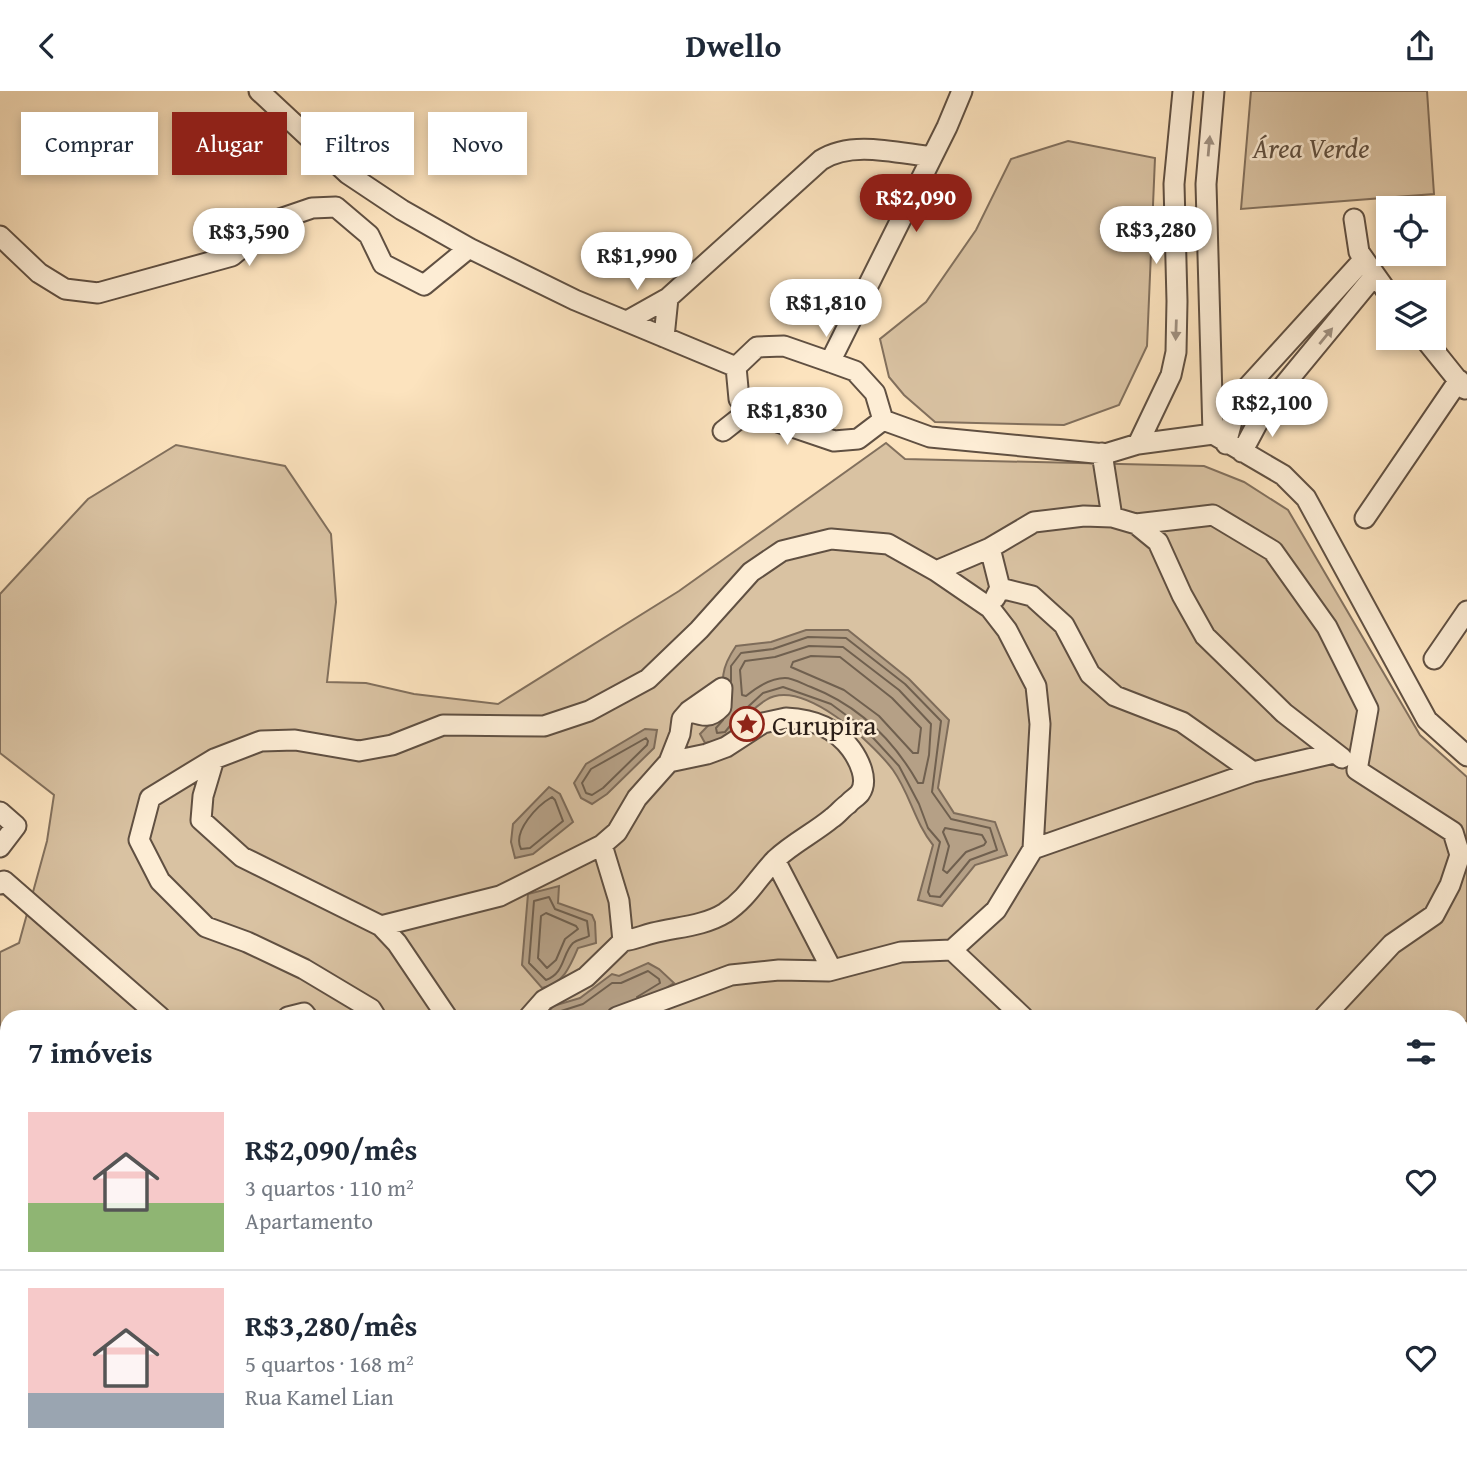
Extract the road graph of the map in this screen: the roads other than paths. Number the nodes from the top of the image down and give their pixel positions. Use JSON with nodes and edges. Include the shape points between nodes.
{"nodes":[{"id":1,"x":259,"y":91,"type":"edge"},
{"id":2,"x":962,"y":91,"type":"edge"},
{"id":3,"x":1183,"y":91,"type":"edge"},
{"id":4,"x":1214,"y":91,"type":"edge"},
{"id":5,"x":932,"y":156,"type":"junction"},
{"id":6,"x":1174,"y":184,"type":"junction"},
{"id":7,"x":1206,"y":184,"type":"junction"},
{"id":8,"x":1354,"y":219,"type":"dead end"},
{"id":9,"x":0,"y":236,"type":"edge"},
{"id":10,"x":469,"y":248,"type":"junction"},
{"id":11,"x":1364,"y":259,"type":"junction"},
{"id":12,"x":1374,"y":276,"type":"junction"},
{"id":13,"x":1377,"y":280,"type":"edge"},
{"id":14,"x":668,"y":298,"type":"junction"},
{"id":15,"x":1209,"y":299,"type":"junction"},
{"id":16,"x":1177,"y":300,"type":"junction"},
{"id":17,"x":627,"y":321,"type":"junction"},
{"id":18,"x":664,"y":337,"type":"junction"},
{"id":19,"x":1434,"y":350,"type":"edge"},
{"id":20,"x":1278,"y":354,"type":"junction"},
{"id":21,"x":830,"y":362,"type":"junction"},
{"id":22,"x":736,"y":367,"type":"junction"},
{"id":23,"x":1290,"y":380,"type":"junction"},
{"id":24,"x":1463,"y":386,"type":"edge"},
{"id":25,"x":751,"y":409,"type":"junction"},
{"id":26,"x":883,"y":420,"type":"junction"},
{"id":27,"x":723,"y":431,"type":"dead end"},
{"id":28,"x":1227,"y":443,"type":"junction"},
{"id":29,"x":1139,"y":444,"type":"junction"},
{"id":30,"x":1101,"y":453,"type":"junction"},
{"id":31,"x":1112,"y":517,"type":"junction"},
{"id":32,"x":1365,"y":518,"type":"dead end"},
{"id":33,"x":1136,"y":524,"type":"junction"},
{"id":34,"x":990,"y":548,"type":"junction"},
{"id":35,"x":936,"y":571,"type":"junction"},
{"id":36,"x":1000,"y":589,"type":"junction"},
{"id":37,"x":990,"y":608,"type":"junction"},
{"id":38,"x":1467,"y":611,"type":"edge"},
{"id":39,"x":1434,"y":659,"type":"dead end"},
{"id":40,"x":689,"y":711,"type":"dead end"},
{"id":41,"x":1334,"y":753,"type":"junction"},
{"id":42,"x":1467,"y":756,"type":"edge"},
{"id":43,"x":214,"y":759,"type":"junction"},
{"id":44,"x":669,"y":762,"type":"junction"},
{"id":45,"x":1357,"y":770,"type":"junction"},
{"id":46,"x":1253,"y":772,"type":"junction"},
{"id":47,"x":0,"y":812,"type":"edge"},
{"id":48,"x":602,"y":845,"type":"junction"},
{"id":49,"x":0,"y":847,"type":"edge"},
{"id":50,"x":1033,"y":849,"type":"junction"},
{"id":51,"x":775,"y":860,"type":"junction"},
{"id":52,"x":2,"y":883,"type":"edge"},
{"id":53,"x":380,"y":926,"type":"junction"},
{"id":54,"x":623,"y":941,"type":"junction"},
{"id":55,"x":953,"y":950,"type":"junction"},
{"id":56,"x":832,"y":970,"type":"junction"},
{"id":57,"x":152,"y":1010,"type":"edge"},
{"id":58,"x":372,"y":1010,"type":"edge"},
{"id":59,"x":442,"y":1010,"type":"edge"},
{"id":60,"x":535,"y":1010,"type":"edge"},
{"id":61,"x":636,"y":1010,"type":"edge"},
{"id":62,"x":1016,"y":1010,"type":"edge"},
{"id":63,"x":1331,"y":1010,"type":"edge"}],
"edges":[{"from":1,"to":10,"type":"street","via":[[348,174]]},
{"from":2,"to":5,"type":"street"},
{"from":3,"to":6,"type":"street"},
{"from":7,"to":4,"type":"street","one_way":true},
{"from":5,"to":14,"type":"street","via":[[856,149],[834,152]]},
{"from":5,"to":21,"type":"street"},
{"from":6,"to":7,"type":"street"},
{"from":6,"to":16,"type":"street"},
{"from":7,"to":15,"type":"street"},
{"from":8,"to":11,"type":"street"},
{"from":9,"to":10,"type":"street","via":[[38,273],[65,289],[98,293],[232,256],[274,222],[312,208],[336,207],[369,235],[383,264],[424,285]]},
{"from":10,"to":17,"type":"street"},
{"from":11,"to":12,"type":"street"},
{"from":11,"to":20,"type":"street"},
{"from":12,"to":13,"type":"street"},
{"from":23,"to":12,"type":"street","one_way":true},
{"from":14,"to":17,"type":"street"},
{"from":14,"to":18,"type":"street"},
{"from":15,"to":16,"type":"street"},
{"from":15,"to":28,"type":"street"},
{"from":16,"to":29,"type":"street","one_way":true,"via":[[1171,375]]},
{"from":17,"to":18,"type":"street"},
{"from":18,"to":22,"type":"street"},
{"from":19,"to":24,"type":"street"},
{"from":20,"to":23,"type":"street"},
{"from":20,"to":28,"type":"street","via":[[1237,402]]},
{"from":21,"to":22,"type":"street","via":[[784,346],[757,347]]},
{"from":21,"to":26,"type":"street","via":[[855,372],[875,393]]},
{"from":22,"to":25,"type":"street","via":[[739,399]]},
{"from":23,"to":28,"type":"street"},
{"from":24,"to":32,"type":"street"},
{"from":25,"to":26,"type":"street","via":[[776,423],[834,440],[858,439]]},
{"from":25,"to":27,"type":"street"},
{"from":26,"to":30,"type":"street","via":[[930,437]]},
{"from":28,"to":29,"type":"street"},
{"from":28,"to":42,"type":"street","via":[[1283,475],[1306,498],[1427,720]]},
{"from":29,"to":30,"type":"street"},
{"from":30,"to":31,"type":"street"},
{"from":31,"to":33,"type":"street"},
{"from":31,"to":34,"type":"street","via":[[1034,522]]},
{"from":33,"to":41,"type":"street","via":[[1158,542],[1205,636],[1284,713]]},
{"from":33,"to":45,"type":"street","via":[[1213,515],[1273,551],[1327,627],[1368,709]]},
{"from":34,"to":35,"type":"street"},
{"from":34,"to":36,"type":"street"},
{"from":35,"to":37,"type":"street"},
{"from":35,"to":43,"type":"street","via":[[888,544],[831,538],[782,551],[751,572],[648,679],[589,711],[544,726],[443,725],[392,745],[359,751],[295,740],[261,741]]},
{"from":36,"to":37,"type":"street"},
{"from":36,"to":46,"type":"street","via":[[1032,596],[1064,625],[1090,674],[1115,696],[1182,722]]},
{"from":37,"to":50,"type":"street","via":[[1007,630],[1036,687],[1040,724]]},
{"from":38,"to":39,"type":"street"},
{"from":40,"to":44,"type":"street","via":[[682,719]]},
{"from":41,"to":45,"type":"street"},
{"from":41,"to":46,"type":"street"},
{"from":43,"to":53,"type":"street","via":[[201,820],[242,857]]},
{"from":43,"to":58,"type":"street","via":[[150,798],[139,840],[160,880],[206,927],[304,969]]},
{"from":44,"to":48,"type":"street","via":[[637,798],[617,832]]},
{"from":44,"to":51,"type":"street","via":[[726,747],[763,723],[786,718],[817,723],[848,744],[858,759],[863,785],[860,794]]},
{"from":45,"to":63,"type":"street","via":[[1453,832],[1460,855],[1434,915],[1392,944]]},
{"from":46,"to":50,"type":"street"},
{"from":47,"to":49,"type":"street","via":[[16,826]]},
{"from":48,"to":53,"type":"street","via":[[500,896]]},
{"from":48,"to":54,"type":"street","via":[[619,901]]},
{"from":50,"to":55,"type":"street","via":[[996,910]]},
{"from":51,"to":54,"type":"street","via":[[724,914]]},
{"from":51,"to":56,"type":"street"},
{"from":52,"to":57,"type":"street"},
{"from":53,"to":59,"type":"street","via":[[397,943]]},
{"from":54,"to":60,"type":"street","via":[[586,977],[544,1000]]},
{"from":55,"to":56,"type":"street","via":[[901,951]]},
{"from":55,"to":62,"type":"street"},
{"from":56,"to":61,"type":"street","via":[[731,975]]}]}
